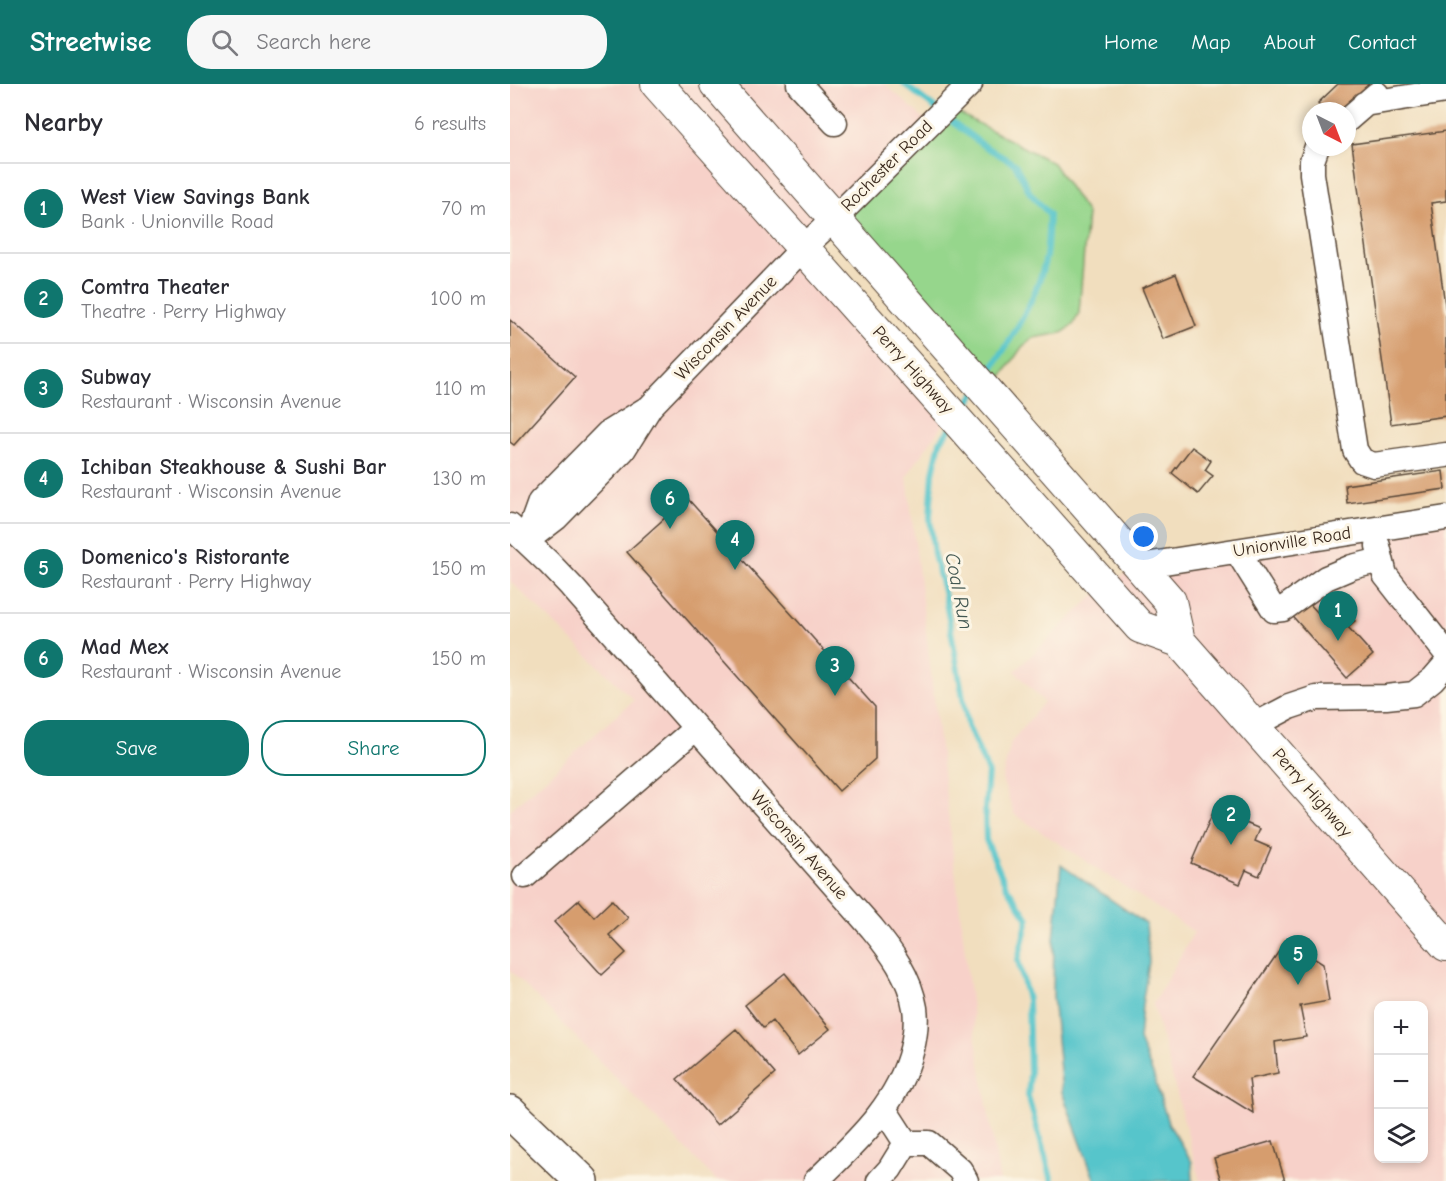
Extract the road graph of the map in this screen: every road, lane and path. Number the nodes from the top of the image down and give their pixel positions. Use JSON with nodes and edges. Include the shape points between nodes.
{"nodes":[{"id":1,"x":657,"y":84,"type":"edge"},
{"id":2,"x":716,"y":84,"type":"edge"},
{"id":3,"x":800,"y":84,"type":"edge"},
{"id":4,"x":970,"y":84,"type":"edge"},
{"id":5,"x":1388,"y":84,"type":"edge"},
{"id":6,"x":1446,"y":91,"type":"edge"},
{"id":7,"x":1356,"y":112,"type":"edge"},
{"id":8,"x":835,"y":123,"type":"dead end"},
{"id":9,"x":1314,"y":156,"type":"edge"},
{"id":10,"x":834,"y":219,"type":"junction"},
{"id":11,"x":803,"y":248,"type":"junction"},
{"id":12,"x":1446,"y":455,"type":"edge"},
{"id":13,"x":1446,"y":518,"type":"edge"},
{"id":14,"x":1374,"y":529,"type":"junction"},
{"id":15,"x":518,"y":533,"type":"edge"},
{"id":16,"x":1237,"y":551,"type":"junction"},
{"id":17,"x":1381,"y":560,"type":"junction"},
{"id":18,"x":1139,"y":566,"type":"junction"},
{"id":19,"x":1179,"y":641,"type":"junction"},
{"id":20,"x":1446,"y":653,"type":"edge"},
{"id":21,"x":1446,"y":664,"type":"edge"},
{"id":22,"x":1253,"y":726,"type":"junction"},
{"id":23,"x":696,"y":728,"type":"junction"},
{"id":24,"x":525,"y":876,"type":"dead end"},
{"id":25,"x":1446,"y":945,"type":"edge"},
{"id":26,"x":884,"y":1109,"type":"junction"},
{"id":27,"x":510,"y":1112,"type":"edge"},
{"id":28,"x":906,"y":1143,"type":"junction"},
{"id":29,"x":582,"y":1181,"type":"edge"},
{"id":30,"x":816,"y":1181,"type":"edge"},
{"id":31,"x":879,"y":1181,"type":"edge"},
{"id":32,"x":966,"y":1181,"type":"edge"}],
"edges":[{"from":1,"to":11,"type":"main road","name":"Perry Highway"},
{"from":2,"to":10,"type":"main road","name":"Perry Highway"},
{"from":3,"to":8,"type":"street"},
{"from":4,"to":10,"type":"street","name":"Rochester Road"},
{"from":5,"to":7,"type":"street"},
{"from":6,"to":7,"type":"street"},
{"from":9,"to":12,"type":"street","via":[[1312,174],[1355,450],[1362,461],[1374,465]]},
{"from":10,"to":11,"type":"street","name":"Rochester Road"},
{"from":10,"to":18,"type":"main road","name":"Perry Highway"},
{"from":11,"to":15,"type":"street","name":"Wisconsin Avenue","via":[[650,407],[608,433],[540,502]]},
{"from":11,"to":19,"type":"main road","name":"Perry Highway","via":[[1140,627]]},
{"from":13,"to":14,"type":"street","name":"Unionville Road"},
{"from":14,"to":16,"type":"street","name":"Unionville Road"},
{"from":14,"to":17,"type":"street"},
{"from":15,"to":23,"type":"street","name":"Wisconsin Avenue","via":[[571,586]]},
{"from":16,"to":17,"type":"street","via":[[1274,609],[1283,609],[1326,578]]},
{"from":16,"to":18,"type":"street","name":"Unionville Road"},
{"from":17,"to":20,"type":"street","via":[[1385,575]]},
{"from":18,"to":19,"type":"main road","name":"Perry Highway","via":[[1170,601]]},
{"from":19,"to":22,"type":"main road","name":"Perry Highway"},
{"from":21,"to":22,"type":"street","via":[[1414,694],[1316,698]]},
{"from":22,"to":25,"type":"main road","name":"Perry Highway"},
{"from":23,"to":24,"type":"street"},
{"from":23,"to":26,"type":"street","name":"Wisconsin Avenue","via":[[872,928],[903,972],[915,1007],[915,1037],[904,1074]]},
{"from":26,"to":28,"type":"street"},
{"from":26,"to":30,"type":"street","name":"Wisconsin Avenue"},
{"from":27,"to":29,"type":"highway"},
{"from":28,"to":31,"type":"street"},
{"from":28,"to":32,"type":"street","via":[[929,1143],[960,1170]]}]}
